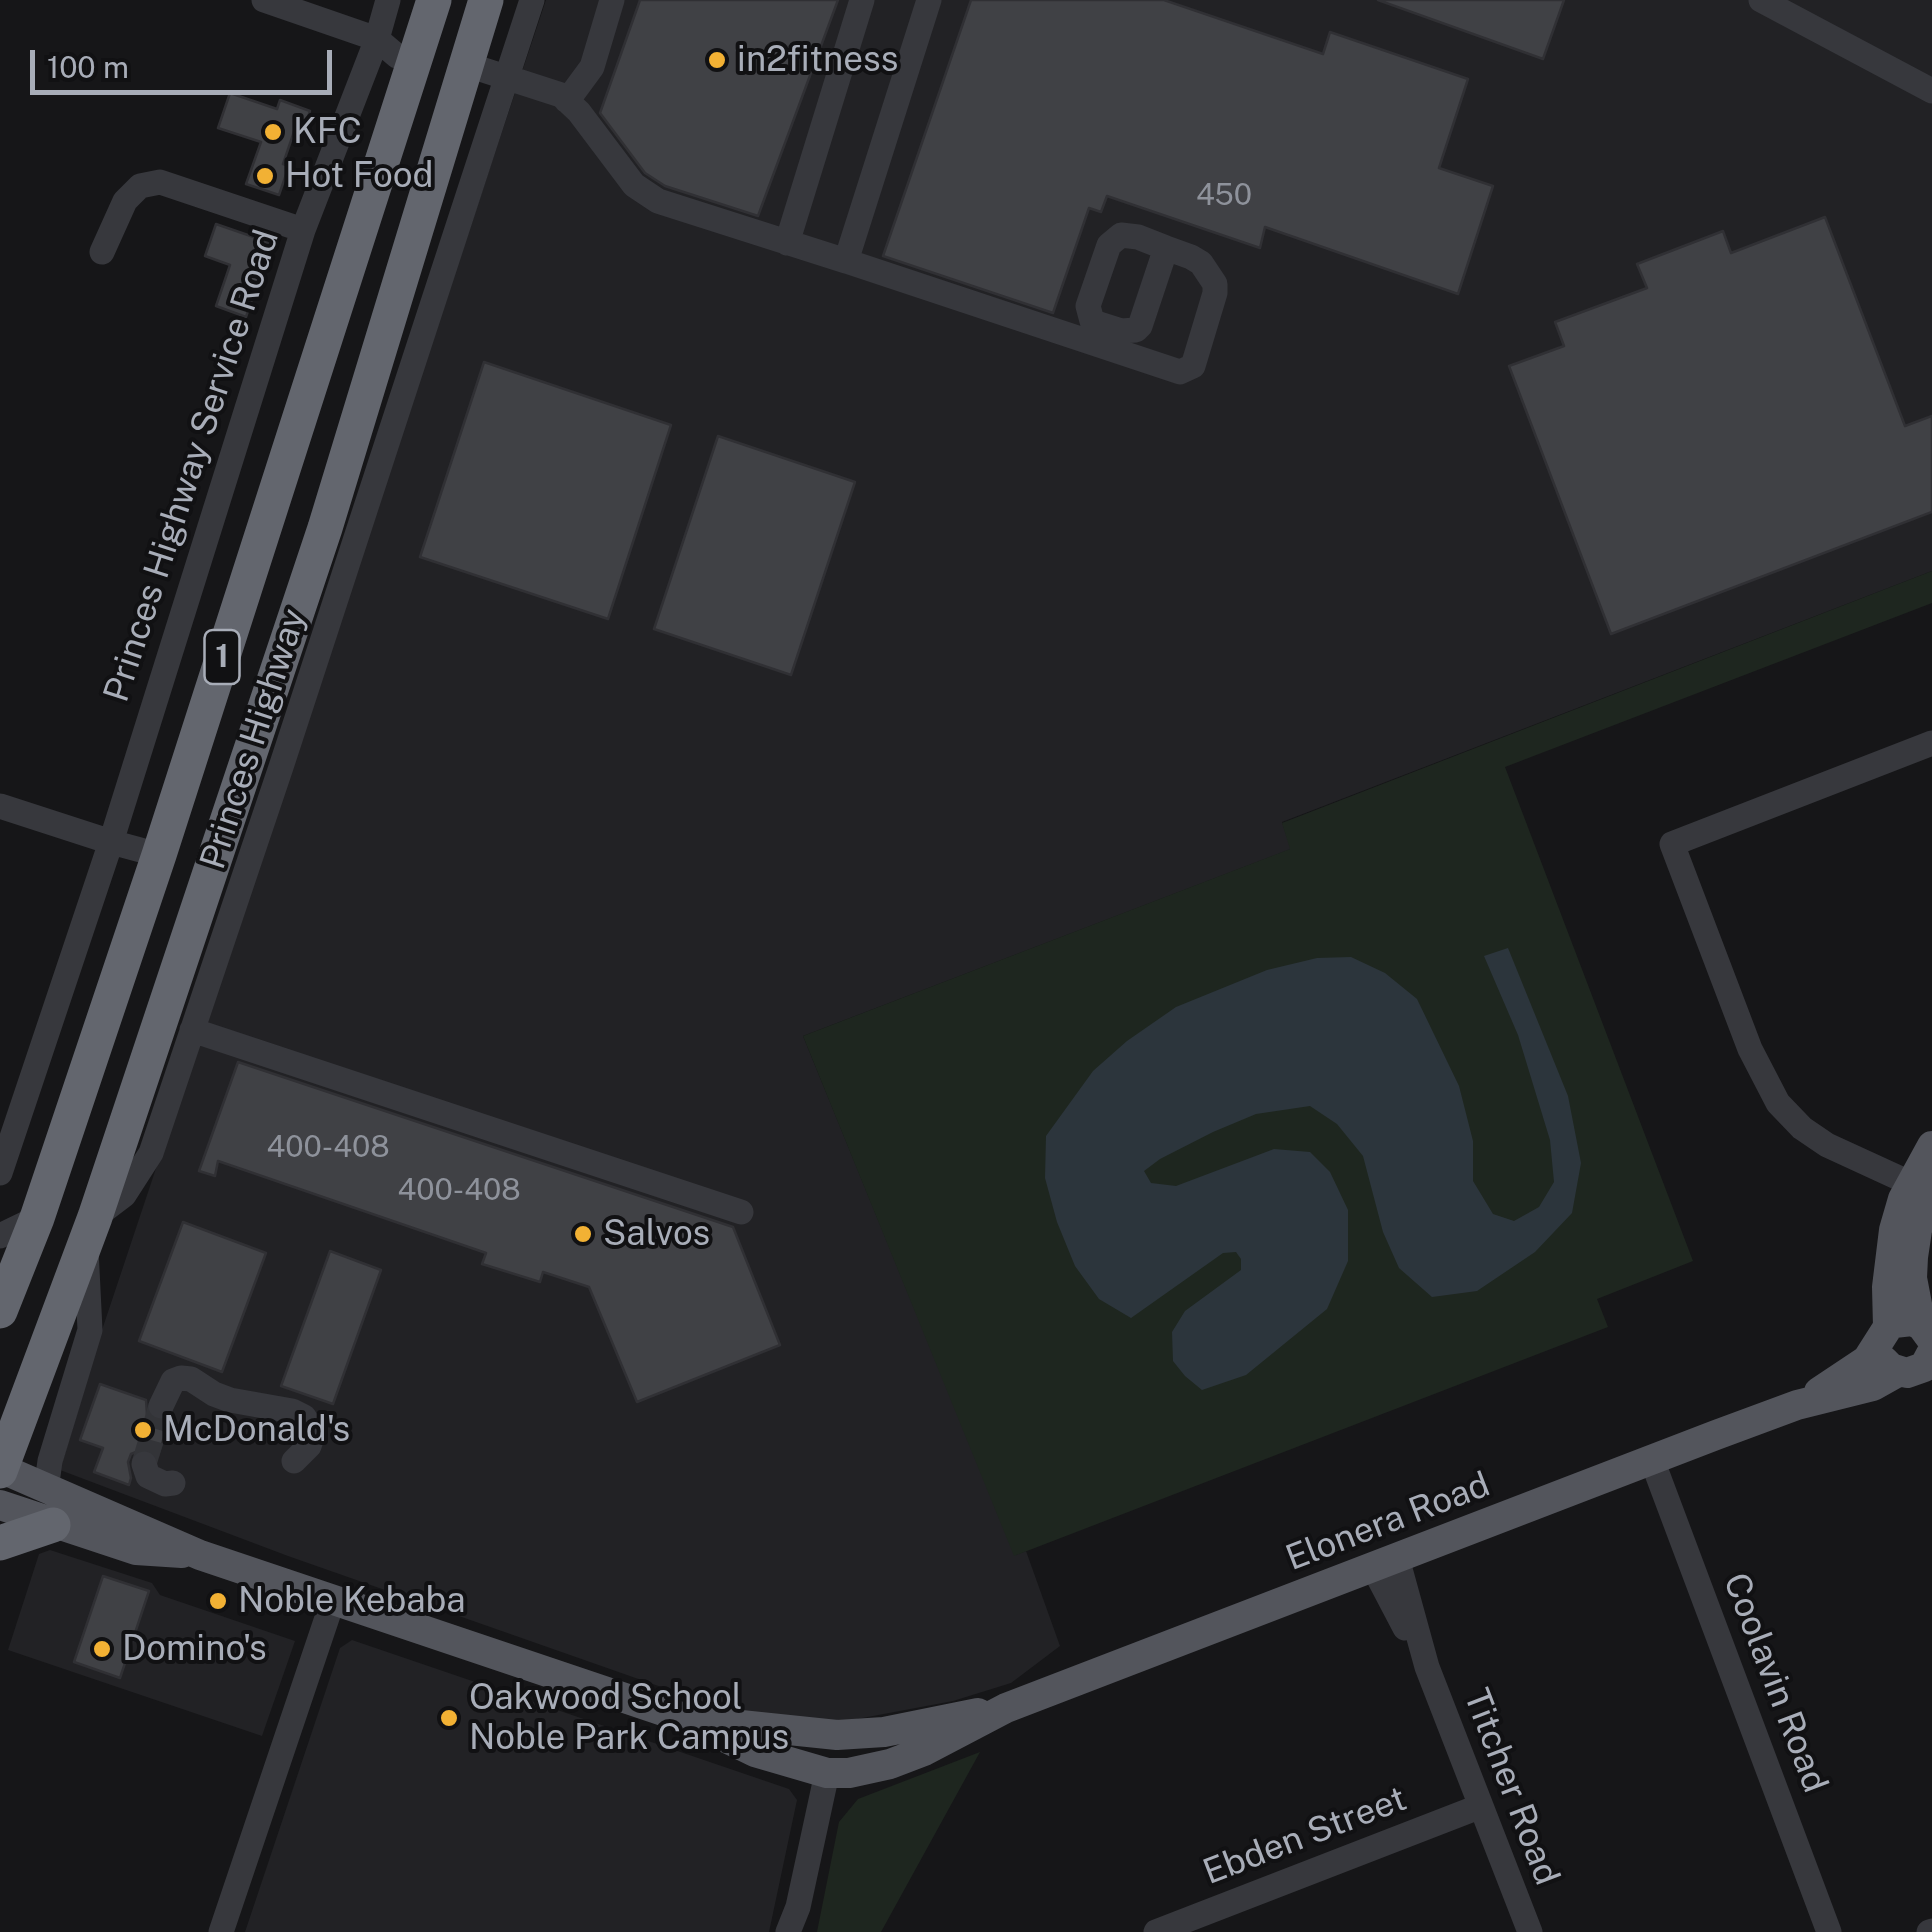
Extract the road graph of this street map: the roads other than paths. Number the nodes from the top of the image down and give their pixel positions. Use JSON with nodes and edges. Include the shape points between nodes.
{"nodes":[{"id":1,"x":264,"y":0,"type":"edge"},
{"id":2,"x":388,"y":0,"type":"edge"},
{"id":3,"x":486,"y":0,"type":"edge"},
{"id":4,"x":532,"y":0,"type":"edge"},
{"id":5,"x":612,"y":0,"type":"edge"},
{"id":6,"x":862,"y":0,"type":"edge"},
{"id":7,"x":930,"y":0,"type":"edge"},
{"id":8,"x":1761,"y":0,"type":"edge"},
{"id":9,"x":432,"y":9,"type":"edge"},
{"id":10,"x":377,"y":39,"type":"junction"},
{"id":11,"x":414,"y":60,"type":"junction"},
{"id":12,"x":464,"y":64,"type":"junction"},
{"id":13,"x":507,"y":76,"type":"junction"},
{"id":14,"x":1932,"y":91,"type":"edge"},
{"id":15,"x":567,"y":101,"type":"junction"},
{"id":16,"x":303,"y":230,"type":"junction"},
{"id":17,"x":788,"y":243,"type":"junction"},
{"id":18,"x":1166,"y":248,"type":"dead end"},
{"id":19,"x":102,"y":252,"type":"dead end"},
{"id":20,"x":846,"y":261,"type":"junction"},
{"id":21,"x":1932,"y":743,"type":"edge"},
{"id":22,"x":0,"y":806,"type":"edge"},
{"id":23,"x":110,"y":842,"type":"junction"},
{"id":24,"x":158,"y":854,"type":"junction"},
{"id":25,"x":192,"y":1030,"type":"junction"},
{"id":26,"x":1932,"y":1146,"type":"edge"},
{"id":27,"x":0,"y":1173,"type":"edge"},
{"id":28,"x":1924,"y":1186,"type":"edge"},
{"id":29,"x":741,"y":1212,"type":"dead end"},
{"id":30,"x":38,"y":1218,"type":"junction"},
{"id":31,"x":90,"y":1230,"type":"junction"},
{"id":32,"x":0,"y":1236,"type":"edge"},
{"id":33,"x":0,"y":1311,"type":"edge"},
{"id":34,"x":1884,"y":1335,"type":"junction"},
{"id":35,"x":1929,"y":1342,"type":"edge"},
{"id":36,"x":1898,"y":1372,"type":"junction"},
{"id":37,"x":1797,"y":1405,"type":"junction"},
{"id":38,"x":162,"y":1406,"type":"tunnel mouth"},
{"id":39,"x":294,"y":1460,"type":"dead end"},
{"id":40,"x":1652,"y":1460,"type":"junction"},
{"id":41,"x":144,"y":1464,"type":"dead end"},
{"id":42,"x":0,"y":1469,"type":"edge"},
{"id":43,"x":173,"y":1483,"type":"dead end"},
{"id":44,"x":0,"y":1505,"type":"edge"},
{"id":45,"x":49,"y":1508,"type":"junction"},
{"id":46,"x":0,"y":1543,"type":"edge"},
{"id":47,"x":1385,"y":1563,"type":"junction"},
{"id":48,"x":333,"y":1600,"type":"junction"},
{"id":49,"x":1006,"y":1708,"type":"junction"},
{"id":50,"x":687,"y":1719,"type":"junction"},
{"id":51,"x":757,"y":1728,"type":"junction"},
{"id":52,"x":865,"y":1733,"type":"junction"},
{"id":53,"x":827,"y":1773,"type":"junction"},
{"id":54,"x":1480,"y":1806,"type":"junction"},
{"id":55,"x":798,"y":1919,"type":"edge"},
{"id":56,"x":221,"y":1932,"type":"edge"},
{"id":57,"x":788,"y":1932,"type":"edge"},
{"id":58,"x":1156,"y":1932,"type":"edge"},
{"id":59,"x":1530,"y":1932,"type":"edge"},
{"id":60,"x":1829,"y":1932,"type":"edge"}],
"edges":[{"from":1,"to":10,"type":"street"},
{"from":2,"to":10,"type":"street","name":"Princes Highway Service Road"},
{"from":3,"to":12,"type":"highway","name":"Princes Highway","number":"1"},
{"from":4,"to":13,"type":"street"},
{"from":5,"to":15,"type":"street","via":[[592,67]]},
{"from":6,"to":17,"type":"street"},
{"from":7,"to":20,"type":"street"},
{"from":8,"to":14,"type":"street"},
{"from":9,"to":10,"type":"street","via":[[406,32]]},
{"from":9,"to":11,"type":"highway","name":"Princes Highway","number":"1"},
{"from":10,"to":11,"type":"street"},
{"from":10,"to":16,"type":"street","name":"Princes Highway Service Road"},
{"from":11,"to":12,"type":"highway"},
{"from":11,"to":24,"type":"highway","name":"Princes Highway","number":"1"},
{"from":12,"to":13,"type":"street"},
{"from":12,"to":31,"type":"highway","name":"Princes Highway","number":"1","via":[[325,528]]},
{"from":13,"to":15,"type":"street"},
{"from":13,"to":25,"type":"street"},
{"from":15,"to":17,"type":"street","via":[[634,186],[658,202]]},
{"from":16,"to":19,"type":"street","via":[[160,182],[140,186],[125,201]]},
{"from":16,"to":23,"type":"street","name":"Princes Highway Service Road"},
{"from":17,"to":20,"type":"street"},
{"from":18,"to":20,"type":"street","via":[[1201,264],[1215,284],[1195,361],[1180,372]]},
{"from":21,"to":28,"type":"street","via":[[1672,844],[1750,1049],[1778,1103],[1827,1145]]},
{"from":22,"to":23,"type":"street"},
{"from":23,"to":24,"type":"street"},
{"from":23,"to":27,"type":"street"},
{"from":24,"to":30,"type":"highway","name":"Princes Highway","number":"1"},
{"from":25,"to":29,"type":"street"},
{"from":25,"to":31,"type":"street","via":[[151,1152],[136,1181]]},
{"from":26,"to":28,"type":"main road"},
{"from":28,"to":34,"type":"main road","via":[[1894,1230]]},
{"from":28,"to":35,"type":"main road","via":[[1912,1278]]},
{"from":30,"to":32,"type":"street"},
{"from":30,"to":33,"type":"highway","name":"Princes Highway","number":"1"},
{"from":31,"to":42,"type":"highway","name":"Princes Highway","number":"1"},
{"from":31,"to":45,"type":"street","via":[[90,1330],[50,1461]]},
{"from":34,"to":35,"type":"main road","via":[[1903,1320]]},
{"from":34,"to":36,"type":"main road","via":[[1884,1361]]},
{"from":34,"to":37,"type":"main road","name":"Elonera Road","via":[[1853,1371]]},
{"from":35,"to":36,"type":"main road","via":[[1916,1371]]},
{"from":36,"to":37,"type":"main road","name":"Elonera Road","via":[[1860,1390]]},
{"from":37,"to":40,"type":"main road","name":"Elonera Road"},
{"from":38,"to":39,"type":"street","via":[[172,1382],[181,1378],[230,1400],[292,1410],[304,1416],[312,1437]]},
{"from":40,"to":47,"type":"main road","name":"Elonera Road"},
{"from":40,"to":60,"type":"street","name":"Coolavin Road"},
{"from":41,"to":43,"type":"street","via":[[148,1476]]},
{"from":42,"to":45,"type":"main road","name":"Elonera Road"},
{"from":44,"to":45,"type":"main road","name":"Elonera Road"},
{"from":45,"to":46,"type":"highway"},
{"from":45,"to":48,"type":"main road","name":"Elonera Road","via":[[136,1550],[200,1555]]},
{"from":47,"to":49,"type":"main road","name":"Elonera Road"},
{"from":47,"to":54,"type":"street","name":"Titcher Road"},
{"from":48,"to":50,"type":"main road","name":"Elonera Road"},
{"from":48,"to":56,"type":"street"},
{"from":49,"to":52,"type":"main road","name":"Elonera Road"},
{"from":49,"to":53,"type":"main road","name":"Elonera Road","via":[[890,1764]]},
{"from":50,"to":51,"type":"main road","name":"Elonera Road"},
{"from":50,"to":53,"type":"main road","name":"Elonera Road","via":[[755,1752]]},
{"from":51,"to":52,"type":"main road","name":"Elonera Road"},
{"from":51,"to":53,"type":"main road","via":[[814,1753]]},
{"from":52,"to":53,"type":"main road"},
{"from":53,"to":55,"type":"street"},
{"from":54,"to":58,"type":"street","name":"Ebden Street"},
{"from":54,"to":59,"type":"street","name":"Titcher Road"},
{"from":55,"to":57,"type":"street"}]}
